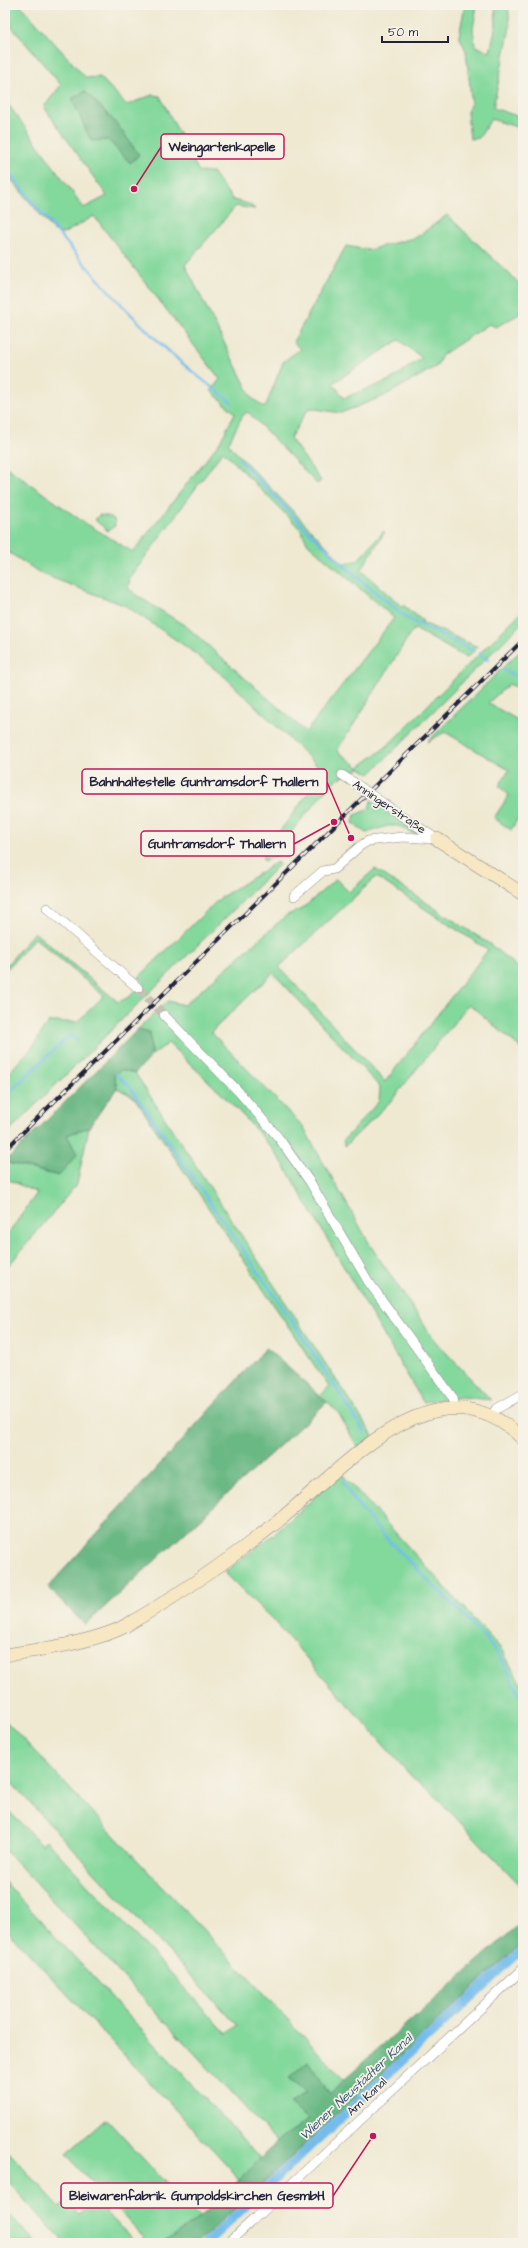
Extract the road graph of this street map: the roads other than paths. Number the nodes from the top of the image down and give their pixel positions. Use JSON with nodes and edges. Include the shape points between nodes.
{"nodes":[{"id":1,"x":342,"y":775,"type":"dead end"},
{"id":2,"x":437,"y":839,"type":"junction"},
{"id":3,"x":523,"y":894,"type":"edge"},
{"id":4,"x":294,"y":896,"type":"dead end"},
{"id":5,"x":47,"y":908,"type":"dead end"},
{"id":6,"x":138,"y":988,"type":"tunnel mouth"},
{"id":7,"x":164,"y":1015,"type":"tunnel mouth"},
{"id":8,"x":523,"y":1394,"type":"edge"},
{"id":9,"x":455,"y":1410,"type":"junction"},
{"id":10,"x":491,"y":1415,"type":"junction"},
{"id":11,"x":523,"y":1439,"type":"edge"},
{"id":12,"x":5,"y":1655,"type":"edge"},
{"id":13,"x":523,"y":1969,"type":"edge"},
{"id":14,"x":228,"y":2243,"type":"edge"}],
"edges":[{"from":1,"to":2,"type":"street","name":"Anningerstraße","bridge":true},
{"from":2,"to":3,"type":"street","name":"Anningerstraße"},
{"from":2,"to":4,"type":"street","name":"Anningerstraße","via":[[402,837],[368,841],[334,869],[323,871]]},
{"from":5,"to":6,"type":"street"},
{"from":7,"to":9,"type":"street","via":[[238,1091],[278,1137],[310,1182],[368,1281],[453,1398]]},
{"from":8,"to":10,"type":"street","via":[[498,1408]]},
{"from":9,"to":10,"type":"street","via":[[469,1409]]},
{"from":9,"to":12,"type":"street","via":[[439,1411],[407,1420],[381,1435],[346,1461],[273,1526],[123,1627],[86,1639]]},
{"from":10,"to":11,"type":"street"},
{"from":13,"to":14,"type":"street","name":"Am Kanal"}]}
